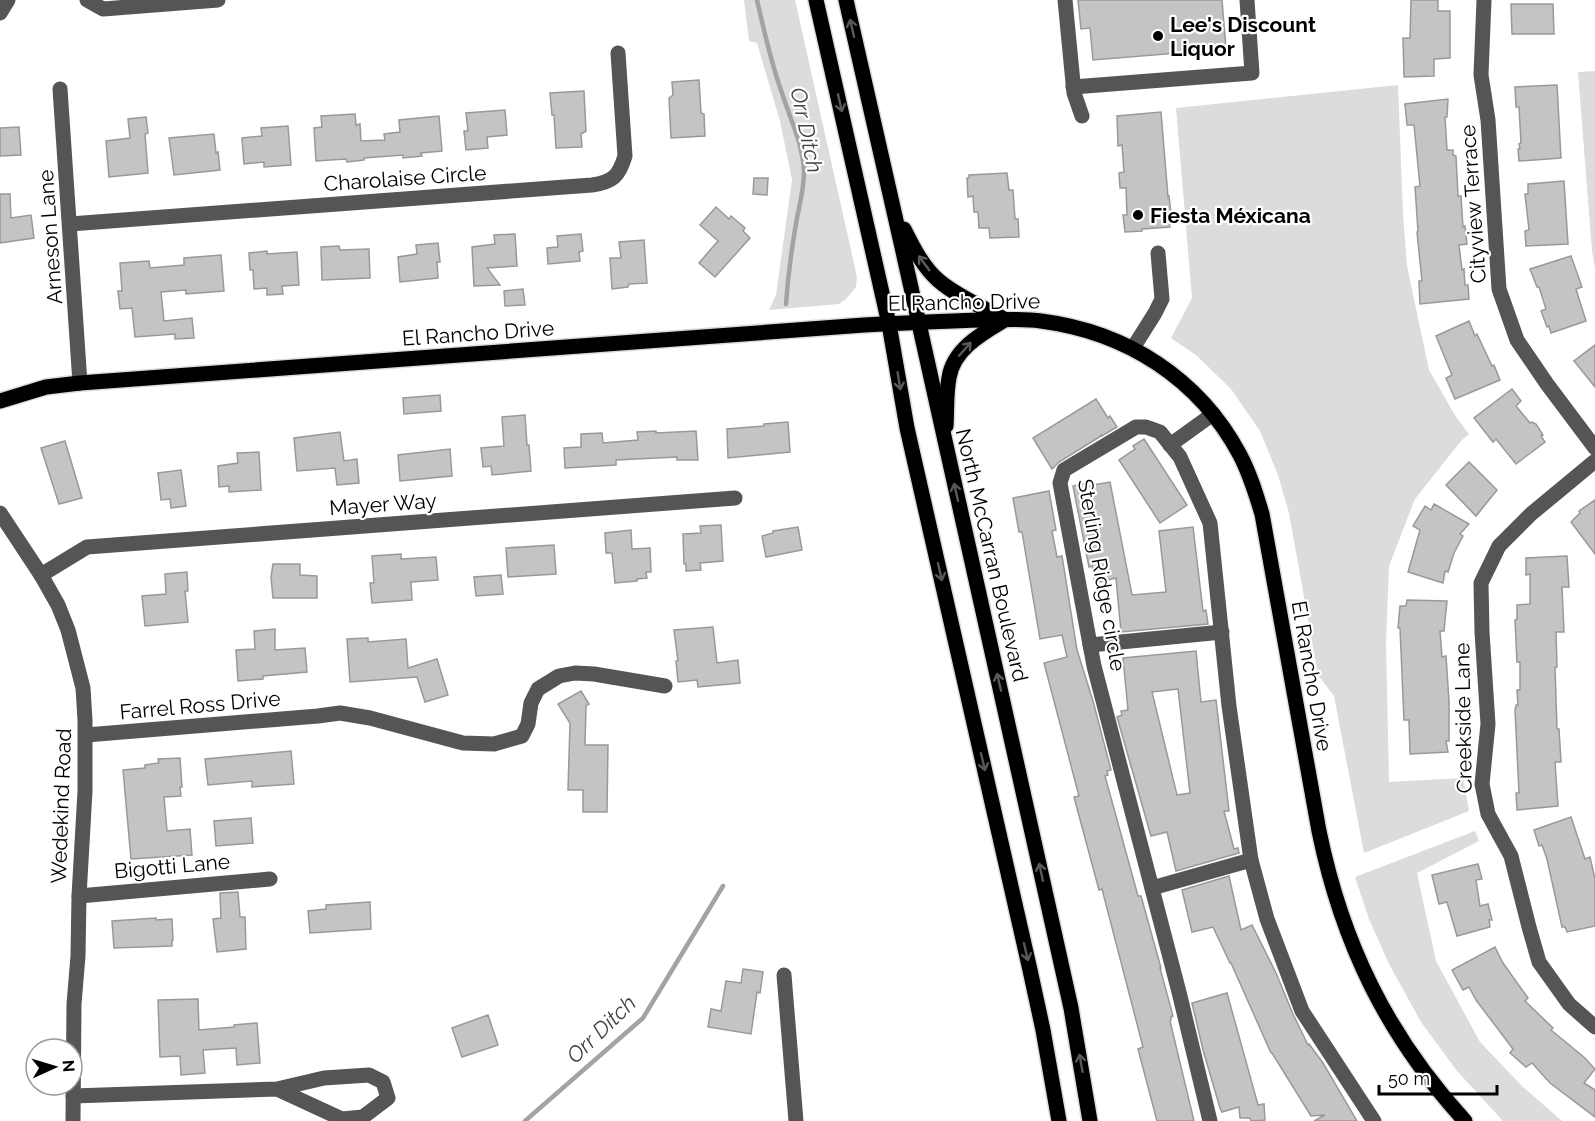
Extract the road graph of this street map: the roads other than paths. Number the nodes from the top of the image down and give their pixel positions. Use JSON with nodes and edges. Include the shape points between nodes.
{"nodes":[{"id":1,"x":8,"y":0,"type":"edge"},
{"id":2,"x":87,"y":0,"type":"edge"},
{"id":3,"x":218,"y":0,"type":"edge"},
{"id":4,"x":816,"y":0,"type":"edge"},
{"id":5,"x":846,"y":0,"type":"edge"},
{"id":6,"x":1065,"y":0,"type":"edge"},
{"id":7,"x":1247,"y":0,"type":"edge"},
{"id":8,"x":1484,"y":0,"type":"edge"},
{"id":9,"x":0,"y":13,"type":"edge"},
{"id":10,"x":618,"y":53,"type":"dead end"},
{"id":11,"x":1073,"y":87,"type":"junction"},
{"id":12,"x":60,"y":89,"type":"dead end"},
{"id":13,"x":1082,"y":116,"type":"dead end"},
{"id":14,"x":893,"y":208,"type":"junction"},
{"id":15,"x":70,"y":224,"type":"junction"},
{"id":16,"x":1158,"y":253,"type":"dead end"},
{"id":17,"x":1006,"y":320,"type":"junction"},
{"id":18,"x":918,"y":323,"type":"junction"},
{"id":19,"x":889,"y":324,"type":"junction"},
{"id":20,"x":1133,"y":348,"type":"junction"},
{"id":21,"x":80,"y":383,"type":"junction"},
{"id":22,"x":0,"y":401,"type":"edge"},
{"id":23,"x":1213,"y":414,"type":"junction"},
{"id":24,"x":946,"y":445,"type":"junction"},
{"id":25,"x":1170,"y":445,"type":"junction"},
{"id":26,"x":1595,"y":448,"type":"edge"},
{"id":27,"x":1595,"y":461,"type":"edge"},
{"id":28,"x":735,"y":498,"type":"dead end"},
{"id":29,"x":0,"y":513,"type":"edge"},
{"id":30,"x":41,"y":575,"type":"junction"},
{"id":31,"x":1222,"y":632,"type":"junction"},
{"id":32,"x":1090,"y":645,"type":"junction"},
{"id":33,"x":665,"y":686,"type":"dead end"},
{"id":34,"x":86,"y":735,"type":"junction"},
{"id":35,"x":1251,"y":860,"type":"junction"},
{"id":36,"x":270,"y":879,"type":"dead end"},
{"id":37,"x":1152,"y":888,"type":"junction"},
{"id":38,"x":79,"y":896,"type":"junction"},
{"id":39,"x":784,"y":975,"type":"dead end"},
{"id":40,"x":1595,"y":1027,"type":"edge"},
{"id":41,"x":74,"y":1037,"type":"edge"},
{"id":42,"x":277,"y":1089,"type":"junction"},
{"id":43,"x":84,"y":1096,"type":"edge"},
{"id":44,"x":73,"y":1097,"type":"edge"},
{"id":45,"x":73,"y":1121,"type":"edge"},
{"id":46,"x":796,"y":1121,"type":"edge"},
{"id":47,"x":1059,"y":1121,"type":"edge"},
{"id":48,"x":1090,"y":1121,"type":"edge"},
{"id":49,"x":1210,"y":1121,"type":"edge"},
{"id":50,"x":1374,"y":1121,"type":"edge"},
{"id":51,"x":1465,"y":1121,"type":"edge"}],
"edges":[{"from":1,"to":9,"type":"street"},
{"from":2,"to":3,"type":"street","via":[[103,9]]},
{"from":4,"to":19,"type":"main road","one_way":true},
{"from":14,"to":5,"type":"main road","name":"North McCarran Boulevard","one_way":true},
{"from":6,"to":11,"type":"street"},
{"from":7,"to":11,"type":"street","via":[[1252,73]]},
{"from":8,"to":26,"type":"street","name":"Cityview Terrace","via":[[1481,75],[1488,120],[1499,289],[1517,340]]},
{"from":10,"to":15,"type":"street","name":"Charolaise Circle","via":[[625,156],[621,169],[604,183]]},
{"from":11,"to":13,"type":"street"},
{"from":12,"to":15,"type":"street","name":"Arneson Lane"},
{"from":17,"to":14,"type":"main road","one_way":true,"via":[[938,280],[913,247]]},
{"from":14,"to":18,"type":"main road","name":"North McCarran Boulevard"},
{"from":15,"to":21,"type":"street","name":"Arneson Lane"},
{"from":16,"to":20,"type":"street","via":[[1162,299]]},
{"from":17,"to":18,"type":"main road","name":"El Rancho Drive"},
{"from":17,"to":20,"type":"main road","name":"El Rancho Drive","via":[[1073,326]]},
{"from":24,"to":17,"type":"main road","one_way":true,"via":[[948,378],[952,367],[969,344]]},
{"from":18,"to":19,"type":"main road","name":"El Rancho Drive"},
{"from":18,"to":24,"type":"main road","name":"North McCarran Boulevard"},
{"from":19,"to":21,"type":"main road","name":"El Rancho Drive"},
{"from":19,"to":47,"type":"main road","one_way":true,"via":[[907,429],[1030,970]]},
{"from":20,"to":23,"type":"main road","name":"El Rancho Drive","via":[[1185,384]]},
{"from":21,"to":22,"type":"main road","name":"El Rancho Drive","via":[[46,387]]},
{"from":23,"to":25,"type":"street"},
{"from":23,"to":51,"type":"main road","name":"El Rancho Drive","via":[[1240,456],[1262,514],[1324,860],[1336,901],[1356,956],[1394,1028],[1420,1068]]},
{"from":48,"to":24,"type":"main road","name":"North McCarran Boulevard","one_way":true,"via":[[1071,1008]]},
{"from":25,"to":31,"type":"street","name":"Sterling Ridge circle","via":[[1180,457],[1210,523]]},
{"from":25,"to":32,"type":"street","name":"Sterling Ridge circle","via":[[1160,432],[1136,427],[1064,470],[1060,483]]},
{"from":27,"to":40,"type":"street","name":"Creekside Lane","via":[[1499,546],[1481,583],[1481,593],[1488,724],[1482,784],[1488,814],[1511,856],[1539,962],[1569,1004]]},
{"from":28,"to":30,"type":"street","name":"Mayer Way","via":[[87,547]]},
{"from":29,"to":30,"type":"street","name":"Wedekind Road"},
{"from":30,"to":34,"type":"street","name":"Wedekind Road","via":[[68,630],[82,688]]},
{"from":31,"to":32,"type":"street"},
{"from":31,"to":35,"type":"street","name":"Sterling Ridge circle"},
{"from":32,"to":37,"type":"street","name":"Sterling Ridge circle"},
{"from":33,"to":34,"type":"street","name":"Farrel Ross Drive","via":[[594,674],[559,676],[538,689],[522,736],[494,744],[463,743],[340,713]]},
{"from":34,"to":38,"type":"street","name":"Wedekind Road"},
{"from":35,"to":37,"type":"street"},
{"from":35,"to":50,"type":"street","name":"Sterling Ridge circle","via":[[1267,919],[1302,1011]]},
{"from":36,"to":38,"type":"street","name":"Bigotti Lane"},
{"from":37,"to":49,"type":"street","name":"Sterling Ridge circle"},
{"from":38,"to":41,"type":"street","name":"Wedekind Road"},
{"from":39,"to":46,"type":"street"},
{"from":42,"to":42,"type":"street","via":[[324,1078],[369,1075],[383,1082],[388,1098],[363,1117],[342,1119]]},
{"from":42,"to":43,"type":"street"},
{"from":44,"to":45,"type":"street","name":"Wedekind Road"}]}
